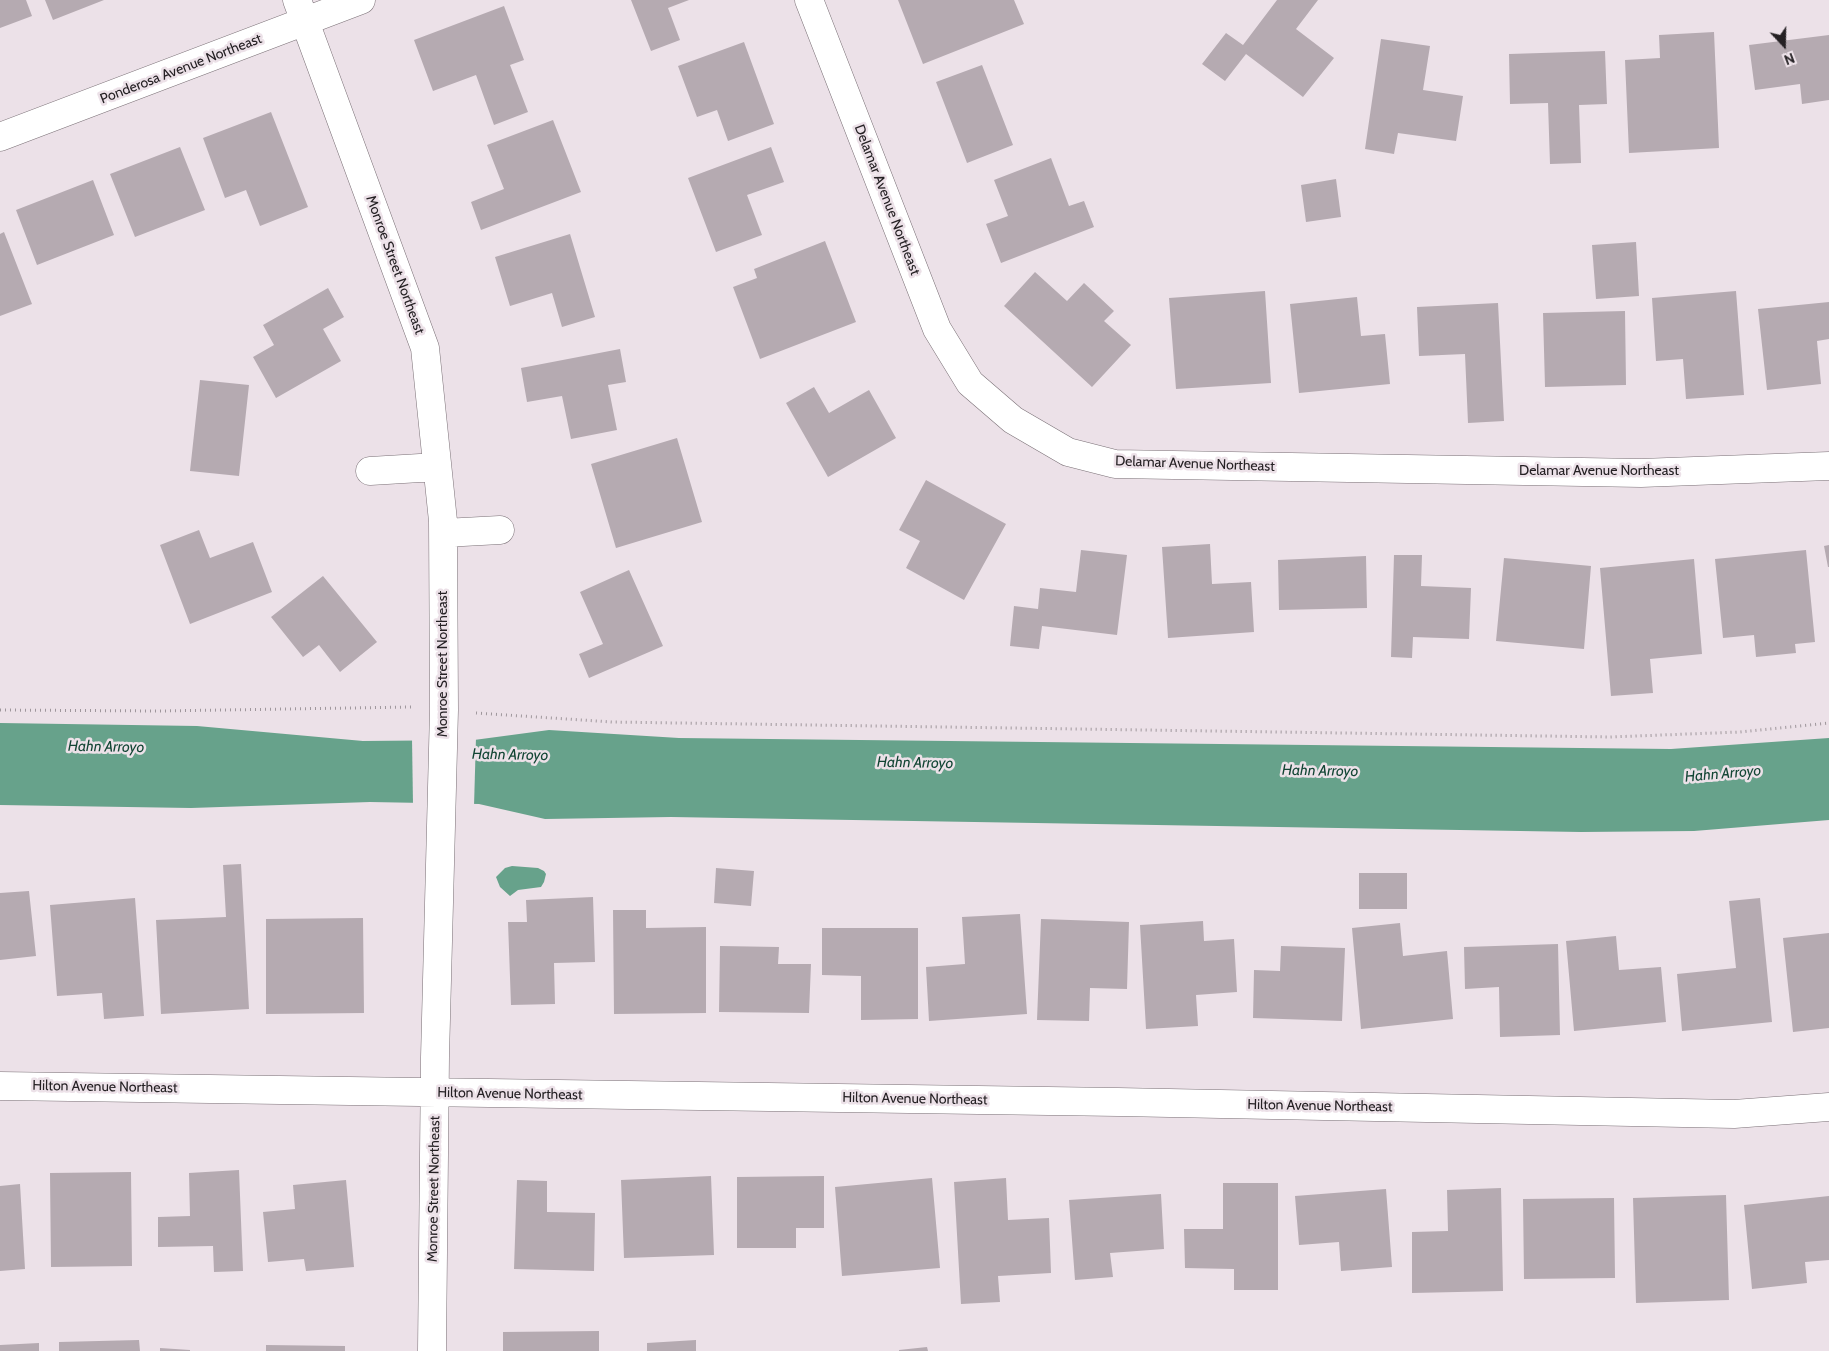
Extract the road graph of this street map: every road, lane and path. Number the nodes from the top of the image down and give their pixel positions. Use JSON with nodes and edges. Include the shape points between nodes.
{"nodes":[{"id":1,"x":361,"y":0,"type":"edge"},
{"id":2,"x":809,"y":0,"type":"edge"},
{"id":3,"x":301,"y":11,"type":"edge"},
{"id":4,"x":0,"y":136,"type":"edge"},
{"id":5,"x":1829,"y":466,"type":"edge"},
{"id":6,"x":437,"y":467,"type":"junction"},
{"id":7,"x":370,"y":471,"type":"dead end"},
{"id":8,"x":500,"y":530,"type":"dead end"},
{"id":9,"x":444,"y":533,"type":"junction"},
{"id":10,"x":0,"y":710,"type":"edge"},
{"id":11,"x":443,"y":718,"type":"junction"},
{"id":12,"x":1829,"y":723,"type":"edge"},
{"id":13,"x":0,"y":1086,"type":"edge"},
{"id":14,"x":435,"y":1093,"type":"junction"},
{"id":15,"x":1829,"y":1107,"type":"edge"},
{"id":16,"x":432,"y":1351,"type":"edge"}],
"edges":[{"from":1,"to":3,"type":"street","name":"Ponderosa Avenue Northeast"},
{"from":2,"to":5,"type":"street","name":"Delamar Avenue Northeast","via":[[937,328],[970,383],[1013,420],[1068,452],[1115,464],[1641,473]]},
{"from":3,"to":4,"type":"street","name":"Ponderosa Avenue Northeast"},
{"from":3,"to":6,"type":"street","name":"Monroe Street Northeast","via":[[425,348]]},
{"from":6,"to":7,"type":"street"},
{"from":6,"to":9,"type":"street","name":"Monroe Street Northeast"},
{"from":8,"to":9,"type":"street"},
{"from":9,"to":11,"type":"street","name":"Monroe Street Northeast"},
{"from":10,"to":11,"type":"path","via":[[160,711],[416,706]]},
{"from":11,"to":12,"type":"path","via":[[489,714],[612,722],[1610,737],[1740,732]]},
{"from":11,"to":14,"type":"street","name":"Monroe Street Northeast"},
{"from":13,"to":14,"type":"street","name":"Hilton Avenue Northeast"},
{"from":14,"to":15,"type":"street","name":"Hilton Avenue Northeast","via":[[1734,1114]]},
{"from":14,"to":16,"type":"street","name":"Monroe Street Northeast"}]}
